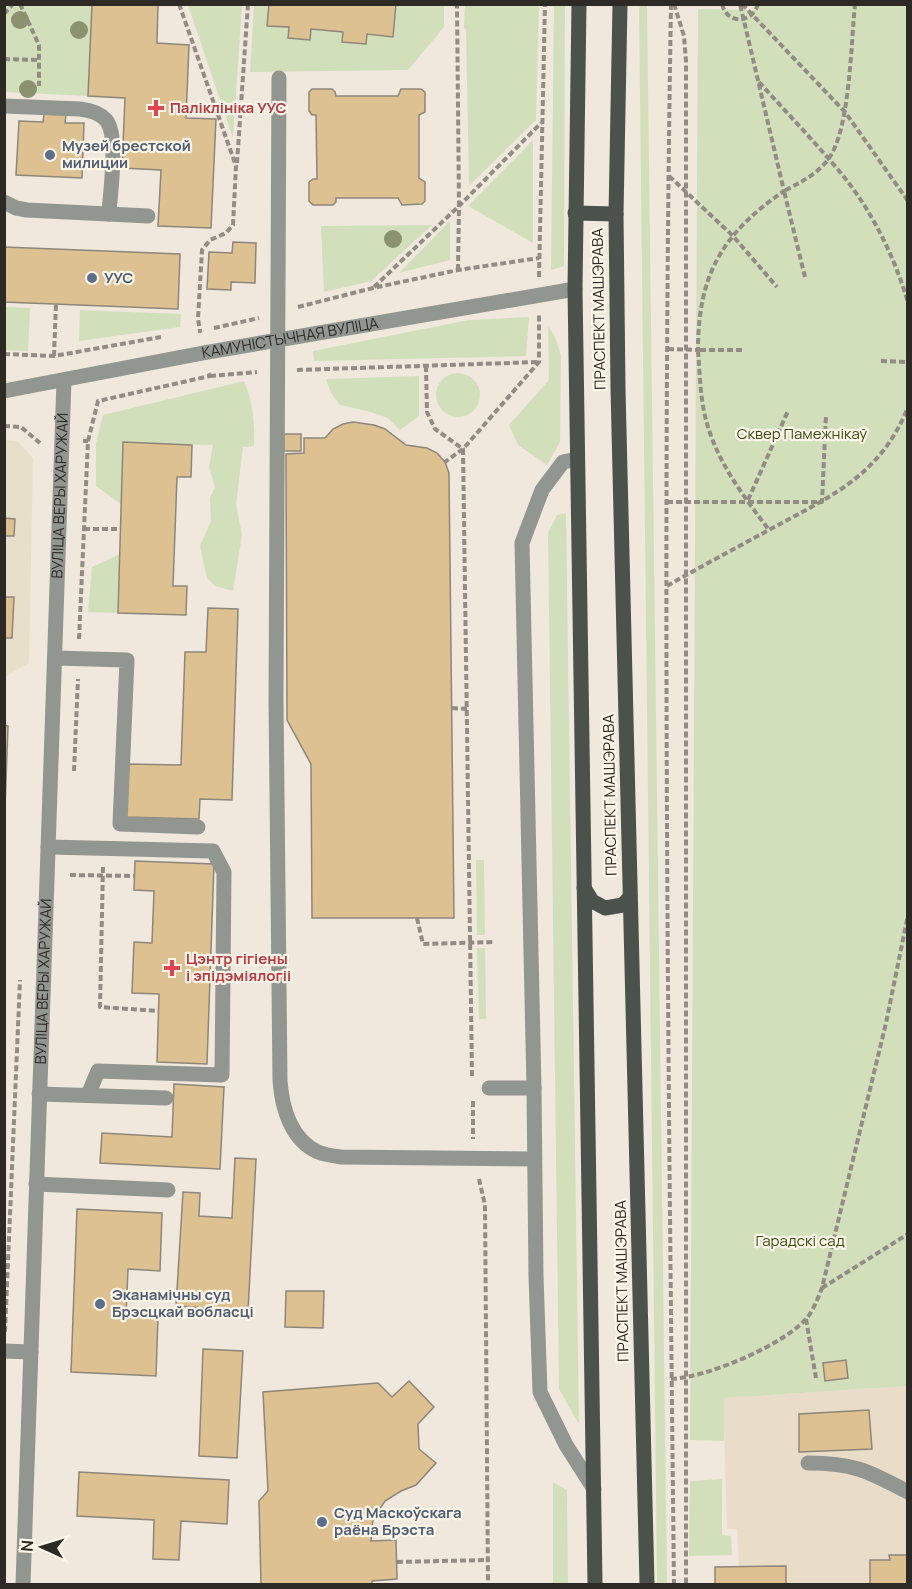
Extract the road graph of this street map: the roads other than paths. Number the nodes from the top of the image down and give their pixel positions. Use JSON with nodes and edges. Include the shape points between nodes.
{"nodes":[{"id":1,"x":579,"y":4,"type":"edge"},
{"id":2,"x":620,"y":4,"type":"edge"},
{"id":3,"x":279,"y":78,"type":"dead end"},
{"id":4,"x":4,"y":106,"type":"edge"},
{"id":5,"x":4,"y":202,"type":"edge"},
{"id":6,"x":575,"y":213,"type":"junction"},
{"id":7,"x":109,"y":214,"type":"junction"},
{"id":8,"x":616,"y":214,"type":"junction"},
{"id":9,"x":148,"y":216,"type":"dead end"},
{"id":10,"x":575,"y":289,"type":"junction"},
{"id":11,"x":278,"y":341,"type":"junction"},
{"id":12,"x":64,"y":380,"type":"junction"},
{"id":13,"x":4,"y":391,"type":"edge"},
{"id":14,"x":577,"y":459,"type":"junction"},
{"id":15,"x":55,"y":658,"type":"junction"},
{"id":16,"x":198,"y":827,"type":"dead end"},
{"id":17,"x":48,"y":847,"type":"junction"},
{"id":18,"x":584,"y":888,"type":"junction"},
{"id":19,"x":630,"y":897,"type":"junction"},
{"id":20,"x":489,"y":1088,"type":"dead end"},
{"id":21,"x":534,"y":1088,"type":"junction"},
{"id":22,"x":39,"y":1094,"type":"junction"},
{"id":23,"x":88,"y":1095,"type":"junction"},
{"id":24,"x":166,"y":1098,"type":"dead end"},
{"id":25,"x":534,"y":1159,"type":"junction"},
{"id":26,"x":36,"y":1184,"type":"junction"},
{"id":27,"x":168,"y":1190,"type":"dead end"},
{"id":28,"x":4,"y":1351,"type":"edge"},
{"id":29,"x":31,"y":1352,"type":"junction"},
{"id":30,"x":808,"y":1463,"type":"dead end"},
{"id":31,"x":594,"y":1489,"type":"junction"},
{"id":32,"x":908,"y":1492,"type":"edge"},
{"id":33,"x":23,"y":1584,"type":"edge"},
{"id":34,"x":595,"y":1584,"type":"edge"},
{"id":35,"x":647,"y":1584,"type":"edge"}],
"edges":[{"from":1,"to":6,"type":"main road","name":"ПРАСПЕКТ МАШЭРАВА"},
{"from":2,"to":8,"type":"main road","name":"ПРАСПЕКТ МАШЭРАВА"},
{"from":3,"to":11,"type":"street"},
{"from":4,"to":7,"type":"street","via":[[91,110],[106,120],[112,144]]},
{"from":5,"to":7,"type":"street","via":[[27,210]]},
{"from":6,"to":8,"type":"main road"},
{"from":6,"to":10,"type":"main road","name":"ПРАСПЕКТ МАШЭРАВА"},
{"from":7,"to":9,"type":"street"},
{"from":8,"to":19,"type":"main road","name":"ПРАСПЕКТ МАШЭРАВА"},
{"from":10,"to":11,"type":"street","name":"КАМУНІСТЫЧНАЯ ВУЛІЦА"},
{"from":10,"to":14,"type":"main road","name":"ПРАСПЕКТ МАШЭРАВА"},
{"from":11,"to":12,"type":"street","name":"КАМУНІСТЫЧНАЯ ВУЛІЦА"},
{"from":11,"to":25,"type":"street","via":[[276,711],[282,1104],[289,1123],[318,1152],[341,1157],[473,1150]]},
{"from":12,"to":13,"type":"street","name":"КАМУНІСТЫЧНАЯ ВУЛІЦА"},
{"from":12,"to":15,"type":"street","name":"ВУЛІЦА ВЕРЫ ХАРУЖАЙ"},
{"from":14,"to":18,"type":"main road","name":"ПРАСПЕКТ МАШЭРАВА"},
{"from":14,"to":21,"type":"street","via":[[563,462],[542,490],[522,543]]},
{"from":15,"to":16,"type":"street","via":[[127,660],[120,824]]},
{"from":15,"to":17,"type":"street","name":"ВУЛІЦА ВЕРЫ ХАРУЖАЙ"},
{"from":17,"to":22,"type":"street","name":"ВУЛІЦА ВЕРЫ ХАРУЖАЙ"},
{"from":17,"to":23,"type":"street","via":[[213,850],[224,872],[222,1075],[98,1071]]},
{"from":18,"to":19,"type":"main road","via":[[592,901],[604,908],[623,905]]},
{"from":18,"to":31,"type":"main road","name":"ПРАСПЕКТ МАШЭРАВА"},
{"from":19,"to":35,"type":"main road","name":"ПРАСПЕКТ МАШЭРАВА"},
{"from":20,"to":21,"type":"street"},
{"from":21,"to":25,"type":"street"},
{"from":22,"to":23,"type":"street"},
{"from":22,"to":26,"type":"street","name":"ВУЛІЦА ВЕРЫ ХАРУЖАЙ"},
{"from":23,"to":24,"type":"street"},
{"from":25,"to":31,"type":"street","via":[[540,1392],[566,1445]]},
{"from":26,"to":27,"type":"street"},
{"from":26,"to":29,"type":"street","name":"ВУЛІЦА ВЕРЫ ХАРУЖАЙ"},
{"from":28,"to":29,"type":"street"},
{"from":29,"to":33,"type":"street","name":"ВУЛІЦА ВЕРЫ ХАРУЖАЙ"},
{"from":30,"to":32,"type":"street","via":[[853,1466]]},
{"from":31,"to":34,"type":"main road","name":"ПРАСПЕКТ МАШЭРАВА"}]}
